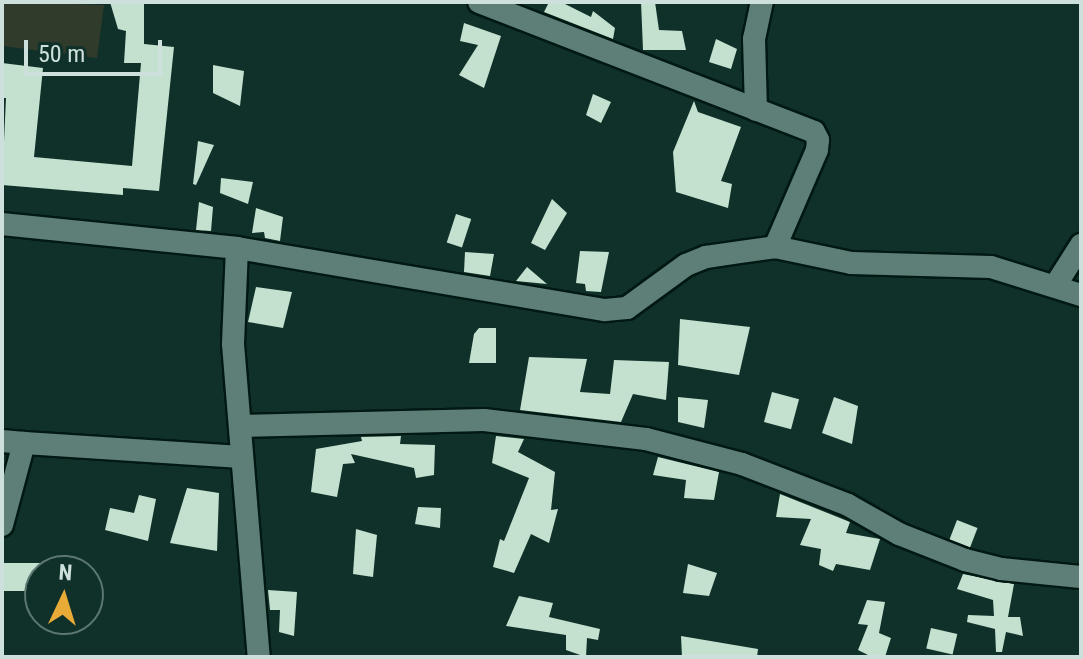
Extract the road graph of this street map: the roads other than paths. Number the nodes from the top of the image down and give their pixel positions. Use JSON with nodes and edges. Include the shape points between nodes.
{"nodes":[{"id":1,"x":479,"y":2,"type":"edge"},
{"id":2,"x":762,"y":2,"type":"edge"},
{"id":3,"x":756,"y":110,"type":"junction"},
{"id":4,"x":2,"y":224,"type":"edge"},
{"id":5,"x":1081,"y":245,"type":"edge"},
{"id":6,"x":775,"y":247,"type":"junction"},
{"id":7,"x":237,"y":248,"type":"junction"},
{"id":8,"x":1055,"y":286,"type":"junction"},
{"id":9,"x":1081,"y":295,"type":"edge"},
{"id":10,"x":240,"y":426,"type":"junction"},
{"id":11,"x":13,"y":442,"type":"edge"},
{"id":12,"x":242,"y":457,"type":"junction"},
{"id":13,"x":2,"y":525,"type":"edge"},
{"id":14,"x":1081,"y":577,"type":"edge"},
{"id":15,"x":259,"y":657,"type":"edge"}],
"edges":[{"from":1,"to":3,"type":"street"},
{"from":2,"to":3,"type":"street","via":[[754,39]]},
{"from":3,"to":6,"type":"street","via":[[814,132],[818,140]]},
{"from":4,"to":7,"type":"street"},
{"from":5,"to":8,"type":"street"},
{"from":6,"to":7,"type":"street","via":[[706,257],[686,265],[627,308],[605,310]]},
{"from":6,"to":8,"type":"street","via":[[851,263],[991,267]]},
{"from":7,"to":10,"type":"street","via":[[233,344]]},
{"from":8,"to":9,"type":"street"},
{"from":10,"to":12,"type":"street"},
{"from":10,"to":14,"type":"street","via":[[484,420],[646,439],[742,464],[848,505],[899,534],[965,560]]},
{"from":11,"to":12,"type":"street"},
{"from":11,"to":13,"type":"street"},
{"from":12,"to":15,"type":"street"}]}
